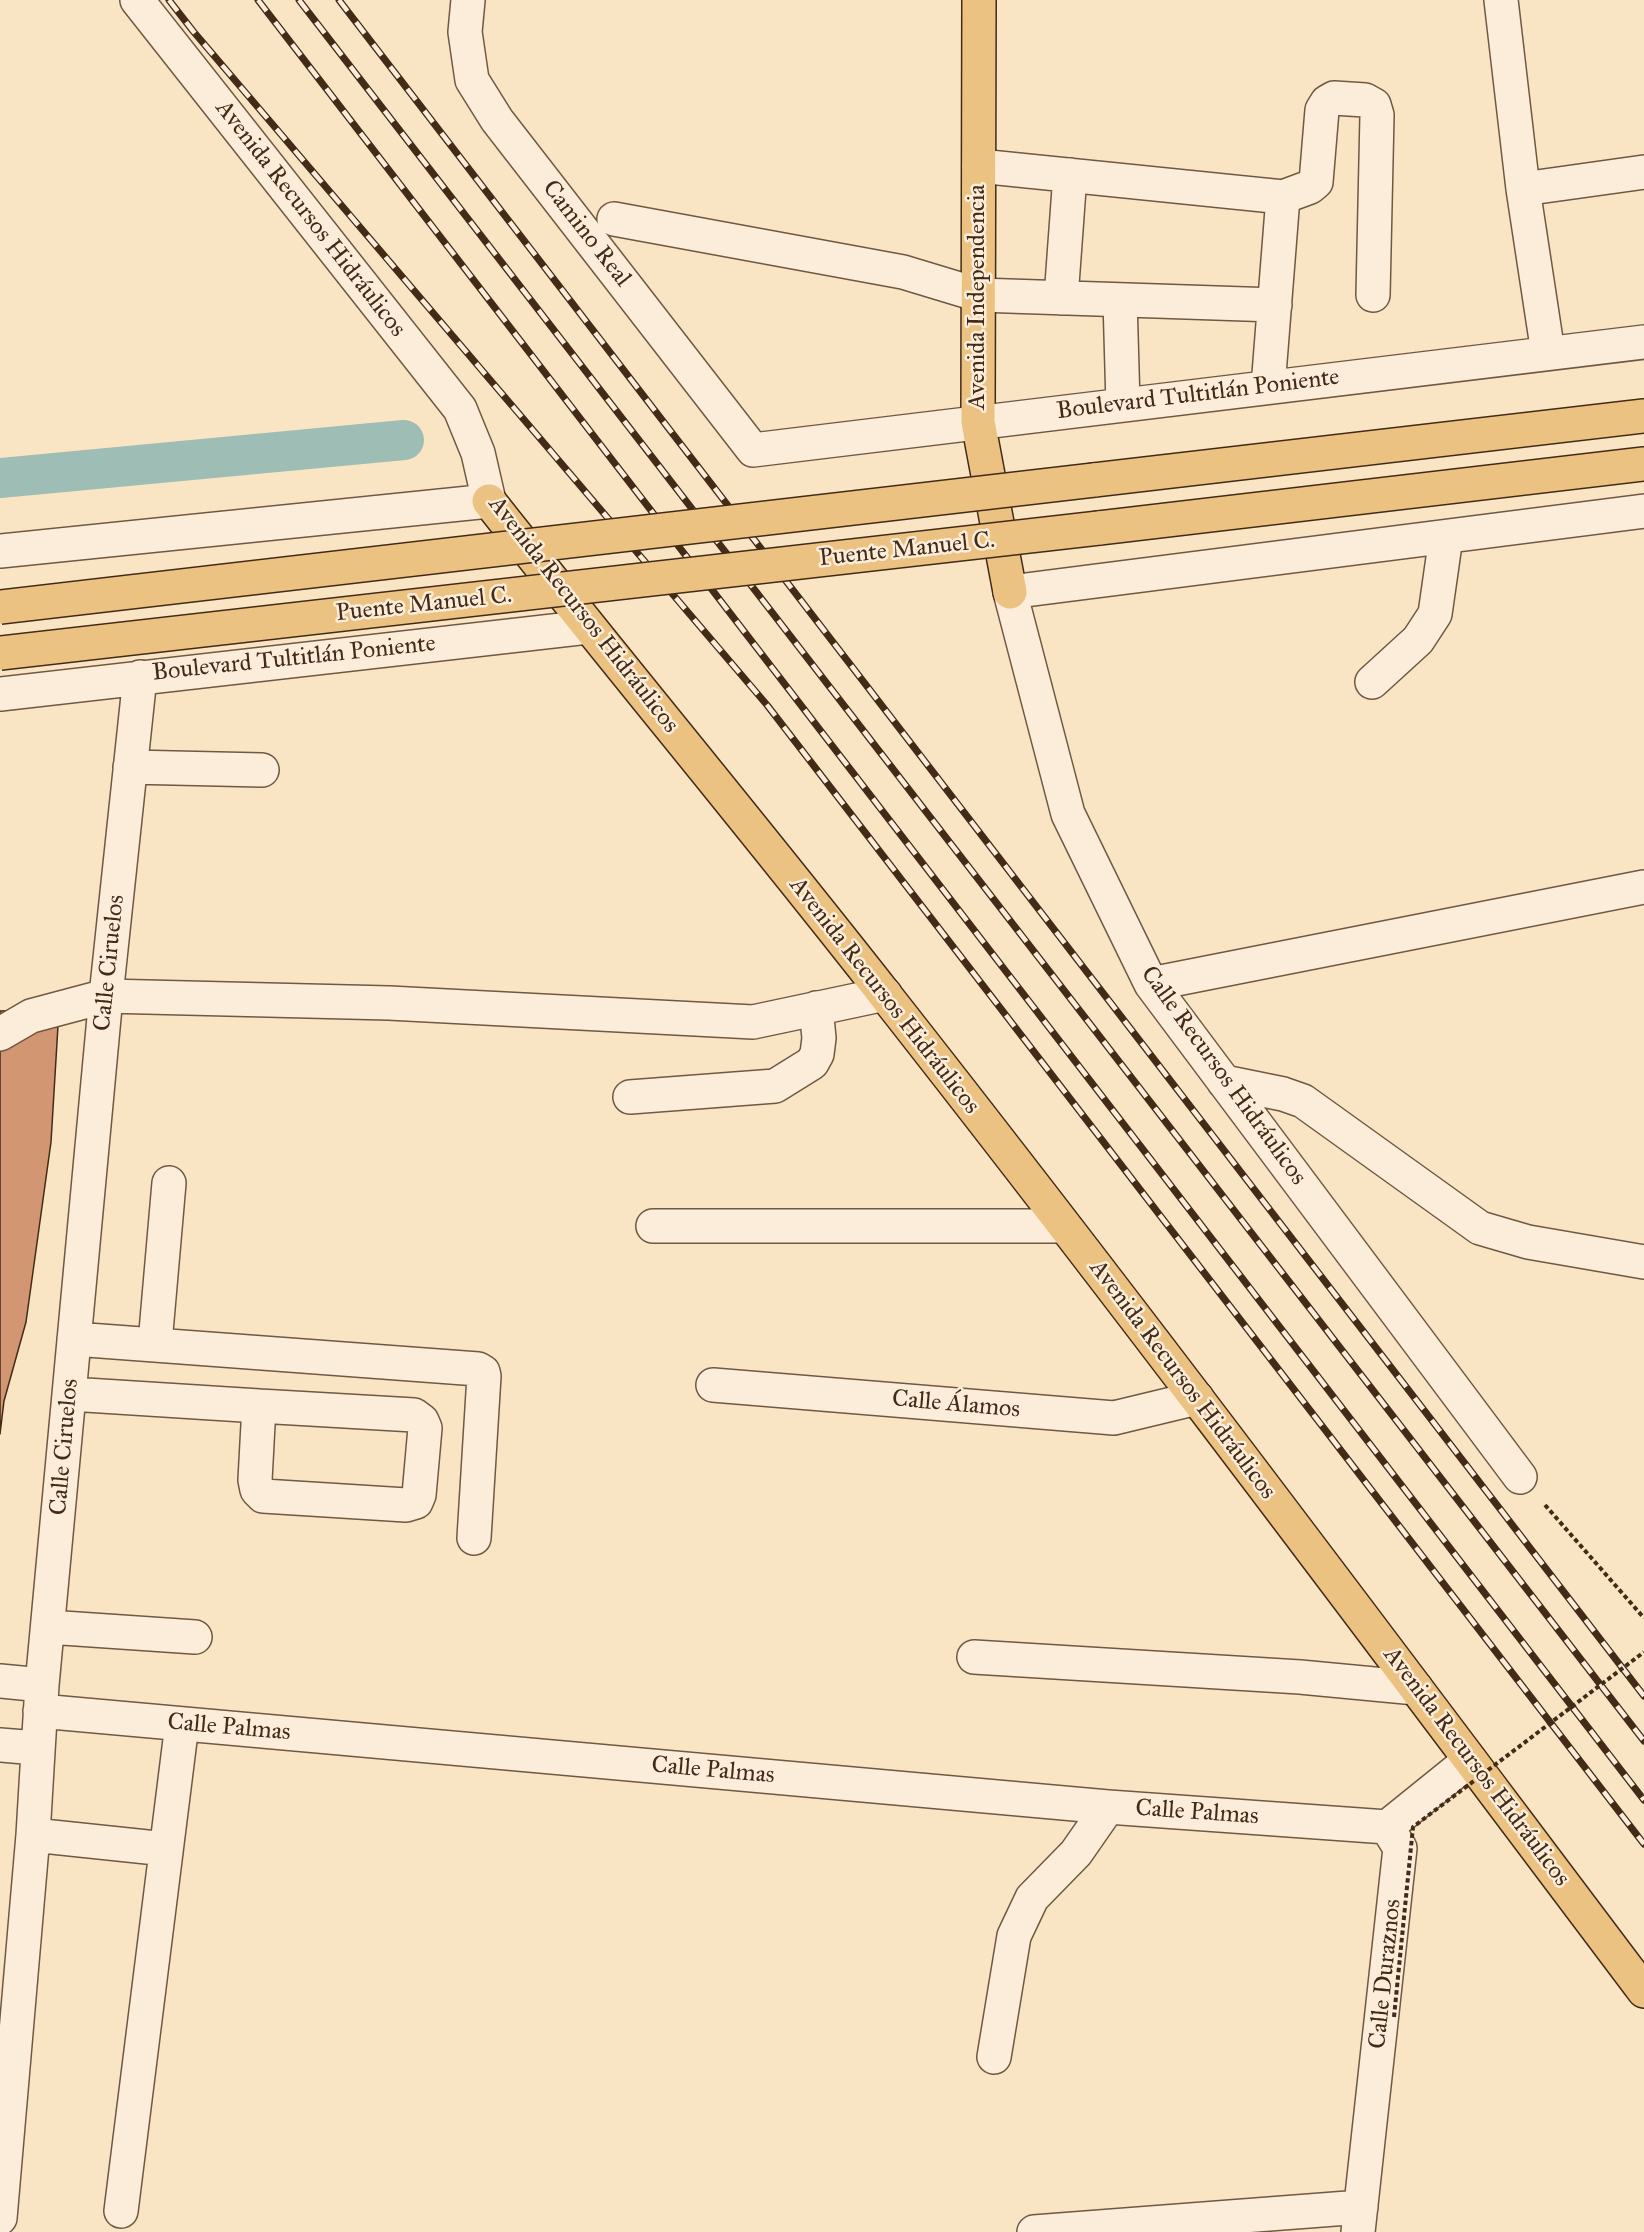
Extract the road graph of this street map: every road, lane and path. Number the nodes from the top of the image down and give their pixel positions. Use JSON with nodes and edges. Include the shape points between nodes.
{"nodes":[{"id":1,"x":137,"y":0,"type":"edge"},
{"id":2,"x":468,"y":0,"type":"edge"},
{"id":3,"x":979,"y":0,"type":"edge"},
{"id":4,"x":1501,"y":0,"type":"edge"},
{"id":5,"x":979,"y":166,"type":"junction"},
{"id":6,"x":1644,"y":172,"type":"edge"},
{"id":7,"x":1070,"y":175,"type":"junction"},
{"id":8,"x":1523,"y":189,"type":"junction"},
{"id":9,"x":1283,"y":197,"type":"junction"},
{"id":10,"x":614,"y":219,"type":"dead end"},
{"id":11,"x":979,"y":295,"type":"junction"},
{"id":12,"x":1373,"y":295,"type":"dead end"},
{"id":13,"x":1061,"y":297,"type":"junction"},
{"id":14,"x":1120,"y":300,"type":"junction"},
{"id":15,"x":1275,"y":305,"type":"junction"},
{"id":16,"x":1644,"y":342,"type":"edge"},
{"id":17,"x":1548,"y":353,"type":"junction"},
{"id":18,"x":1268,"y":387,"type":"junction"},
{"id":19,"x":1123,"y":405,"type":"junction"},
{"id":20,"x":1644,"y":416,"type":"edge"},
{"id":21,"x":978,"y":422,"type":"junction"},
{"id":22,"x":753,"y":450,"type":"joint"},
{"id":23,"x":1644,"y":464,"type":"edge"},
{"id":24,"x":489,"y":501,"type":"junction"},
{"id":25,"x":1644,"y":511,"type":"edge"},
{"id":26,"x":1446,"y":537,"type":"junction"},
{"id":27,"x":0,"y":551,"type":"edge"},
{"id":28,"x":1010,"y":592,"type":"junction"},
{"id":29,"x":0,"y":607,"type":"edge"},
{"id":30,"x":588,"y":627,"type":"junction"},
{"id":31,"x":0,"y":653,"type":"edge"},
{"id":32,"x":140,"y":677,"type":"junction"},
{"id":33,"x":1372,"y":682,"type":"dead end"},
{"id":34,"x":0,"y":694,"type":"edge"},
{"id":35,"x":130,"y":767,"type":"junction"},
{"id":36,"x":262,"y":770,"type":"dead end"},
{"id":37,"x":1644,"y":887,"type":"edge"},
{"id":38,"x":1151,"y":984,"type":"junction"},
{"id":39,"x":885,"y":994,"type":"junction"},
{"id":40,"x":106,"y":996,"type":"junction"},
{"id":41,"x":816,"y":1008,"type":"junction"},
{"id":42,"x":15,"y":1016,"type":"edge"},
{"id":43,"x":0,"y":1034,"type":"edge"},
{"id":44,"x":1224,"y":1082,"type":"junction"},
{"id":45,"x":630,"y":1097,"type":"dead end"},
{"id":46,"x":169,"y":1184,"type":"dead end"},
{"id":47,"x":653,"y":1226,"type":"dead end"},
{"id":48,"x":1064,"y":1227,"type":"junction"},
{"id":49,"x":1644,"y":1262,"type":"edge"},
{"id":50,"x":74,"y":1339,"type":"junction"},
{"id":51,"x":155,"y":1343,"type":"junction"},
{"id":52,"x":713,"y":1385,"type":"dead end"},
{"id":53,"x":70,"y":1394,"type":"junction"},
{"id":54,"x":1197,"y":1398,"type":"junction"},
{"id":55,"x":260,"y":1406,"type":"junction"},
{"id":56,"x":1521,"y":1477,"type":"joint"},
{"id":57,"x":474,"y":1538,"type":"dead end"},
{"id":58,"x":1644,"y":1618,"type":"edge"},
{"id":59,"x":48,"y":1627,"type":"junction"},
{"id":60,"x":195,"y":1637,"type":"dead end"},
{"id":61,"x":1644,"y":1652,"type":"edge"},
{"id":62,"x":974,"y":1657,"type":"dead end"},
{"id":63,"x":0,"y":1681,"type":"edge"},
{"id":64,"x":1416,"y":1688,"type":"junction"},
{"id":65,"x":41,"y":1698,"type":"junction"},
{"id":66,"x":182,"y":1724,"type":"junction"},
{"id":67,"x":0,"y":1745,"type":"edge"},
{"id":68,"x":37,"y":1748,"type":"junction"},
{"id":69,"x":1470,"y":1760,"type":"junction"},
{"id":70,"x":1108,"y":1807,"type":"junction"},
{"id":71,"x":1387,"y":1827,"type":"junction"},
{"id":72,"x":33,"y":1834,"type":"junction"},
{"id":73,"x":166,"y":1849,"type":"junction"},
{"id":74,"x":1644,"y":1991,"type":"edge"},
{"id":75,"x":1394,"y":2017,"type":"dead end"},
{"id":76,"x":994,"y":2057,"type":"dead end"},
{"id":77,"x":121,"y":2211,"type":"dead end"},
{"id":78,"x":0,"y":2218,"type":"edge"},
{"id":79,"x":1360,"y":2220,"type":"edge"},
{"id":80,"x":1034,"y":2232,"type":"edge"}],
"edges":[{"from":1,"to":24,"type":"street","name":"Avenida Recursos Hidráulicos","via":[[460,409],[478,453]]},
{"from":2,"to":22,"type":"street","name":"Camino Real","via":[[465,32],[472,81],[497,120]]},
{"from":3,"to":5,"type":"main road","name":"Avenida Independencia"},
{"from":4,"to":8,"type":"street"},
{"from":5,"to":7,"type":"street"},
{"from":5,"to":11,"type":"main road","name":"Avenida Independencia"},
{"from":6,"to":8,"type":"street"},
{"from":7,"to":9,"type":"street"},
{"from":7,"to":13,"type":"street"},
{"from":8,"to":17,"type":"street"},
{"from":9,"to":12,"type":"street","via":[[1316,182],[1322,110],[1327,102],[1334,98],[1365,100],[1374,105],[1377,115]]},
{"from":9,"to":15,"type":"street"},
{"from":10,"to":11,"type":"street","via":[[903,273]]},
{"from":11,"to":13,"type":"street"},
{"from":11,"to":21,"type":"main road","name":"Avenida Independencia"},
{"from":13,"to":14,"type":"street"},
{"from":14,"to":15,"type":"street"},
{"from":14,"to":19,"type":"street"},
{"from":15,"to":18,"type":"street"},
{"from":16,"to":17,"type":"street","name":"Boulevard Tultitlán Poniente"},
{"from":17,"to":18,"type":"street","name":"Boulevard Tultitlán Poniente"},
{"from":18,"to":19,"type":"street","name":"Boulevard Tultitlán Poniente"},
{"from":19,"to":21,"type":"street","name":"Boulevard Tultitlán Poniente"},
{"from":20,"to":29,"type":"main road","name":"Puente Manuel C.","bridge":true},
{"from":21,"to":22,"type":"street","name":"Boulevard Tultitlán Poniente"},
{"from":21,"to":28,"type":"main road","name":"Avenida Independencia"},
{"from":23,"to":31,"type":"main road","name":"Puente Manuel C.","bridge":true},
{"from":24,"to":27,"type":"street"},
{"from":24,"to":30,"type":"main road","name":"Avenida Recursos Hidráulicos"},
{"from":25,"to":26,"type":"street"},
{"from":26,"to":28,"type":"street"},
{"from":26,"to":33,"type":"street","via":[[1434,614],[1418,640]]},
{"from":28,"to":38,"type":"street","name":"Calle Recursos Hidráulicos","via":[[1068,814]]},
{"from":30,"to":32,"type":"street","name":"Boulevard Tultitlán Poniente"},
{"from":30,"to":39,"type":"main road","name":"Avenida Recursos Hidráulicos"},
{"from":32,"to":34,"type":"street","name":"Boulevard Tultitlán Poniente"},
{"from":32,"to":35,"type":"street","name":"Calle Ciruelos"},
{"from":35,"to":36,"type":"street"},
{"from":35,"to":40,"type":"street","name":"Calle Ciruelos"},
{"from":37,"to":38,"type":"street"},
{"from":38,"to":44,"type":"street","name":"Calle Recursos Hidráulicos"},
{"from":39,"to":41,"type":"street"},
{"from":39,"to":48,"type":"main road","name":"Avenida Recursos Hidráulicos"},
{"from":40,"to":41,"type":"street","via":[[389,1003],[753,1022]]},
{"from":40,"to":42,"type":"street"},
{"from":40,"to":50,"type":"street","name":"Calle Ciruelos"},
{"from":41,"to":45,"type":"street","via":[[817,1054],[812,1063],[775,1086]]},
{"from":42,"to":43,"type":"street"},
{"from":44,"to":49,"type":"street","via":[[1303,1101],[1480,1227],[1528,1242]]},
{"from":44,"to":56,"type":"street","name":"Calle Recursos Hidráulicos"},
{"from":46,"to":51,"type":"street"},
{"from":47,"to":48,"type":"street"},
{"from":48,"to":54,"type":"main road","name":"Avenida Recursos Hidráulicos"},
{"from":50,"to":51,"type":"street"},
{"from":50,"to":53,"type":"street","name":"Calle Ciruelos"},
{"from":51,"to":57,"type":"street","via":[[483,1372]]},
{"from":52,"to":54,"type":"street","name":"Calle Álamos","via":[[1114,1418]]},
{"from":53,"to":55,"type":"street"},
{"from":53,"to":59,"type":"street","name":"Calle Ciruelos"},
{"from":54,"to":64,"type":"main road","name":"Avenida Recursos Hidráulicos"},
{"from":55,"to":55,"type":"street","via":[[414,1415],[425,1428],[416,1502],[406,1505],[263,1496],[255,1480]]},
{"from":56,"to":58,"type":"path"},
{"from":59,"to":60,"type":"street"},
{"from":59,"to":65,"type":"street","name":"Calle Ciruelos"},
{"from":61,"to":75,"type":"path","bridge":true,"via":[[1413,1827]]},
{"from":62,"to":64,"type":"street"},
{"from":63,"to":65,"type":"street","name":"Calle Palmas"},
{"from":64,"to":69,"type":"main road","name":"Avenida Recursos Hidráulicos"},
{"from":65,"to":66,"type":"street","name":"Calle Palmas"},
{"from":65,"to":68,"type":"street","name":"Calle Ciruelos"},
{"from":66,"to":70,"type":"street","name":"Calle Palmas"},
{"from":66,"to":73,"type":"street"},
{"from":67,"to":68,"type":"street"},
{"from":68,"to":72,"type":"street","name":"Calle Ciruelos"},
{"from":69,"to":71,"type":"street"},
{"from":69,"to":74,"type":"main road","name":"Avenida Recursos Hidráulicos"},
{"from":70,"to":71,"type":"street","name":"Calle Palmas"},
{"from":70,"to":76,"type":"street","via":[[1076,1853],[1032,1898],[1014,1936]]},
{"from":71,"to":79,"type":"street","name":"Calle Duraznos","via":[[1400,1848]]},
{"from":72,"to":73,"type":"street"},
{"from":72,"to":78,"type":"street","name":"Calle Ciruelos"},
{"from":73,"to":77,"type":"street"},
{"from":79,"to":80,"type":"street"}]}
